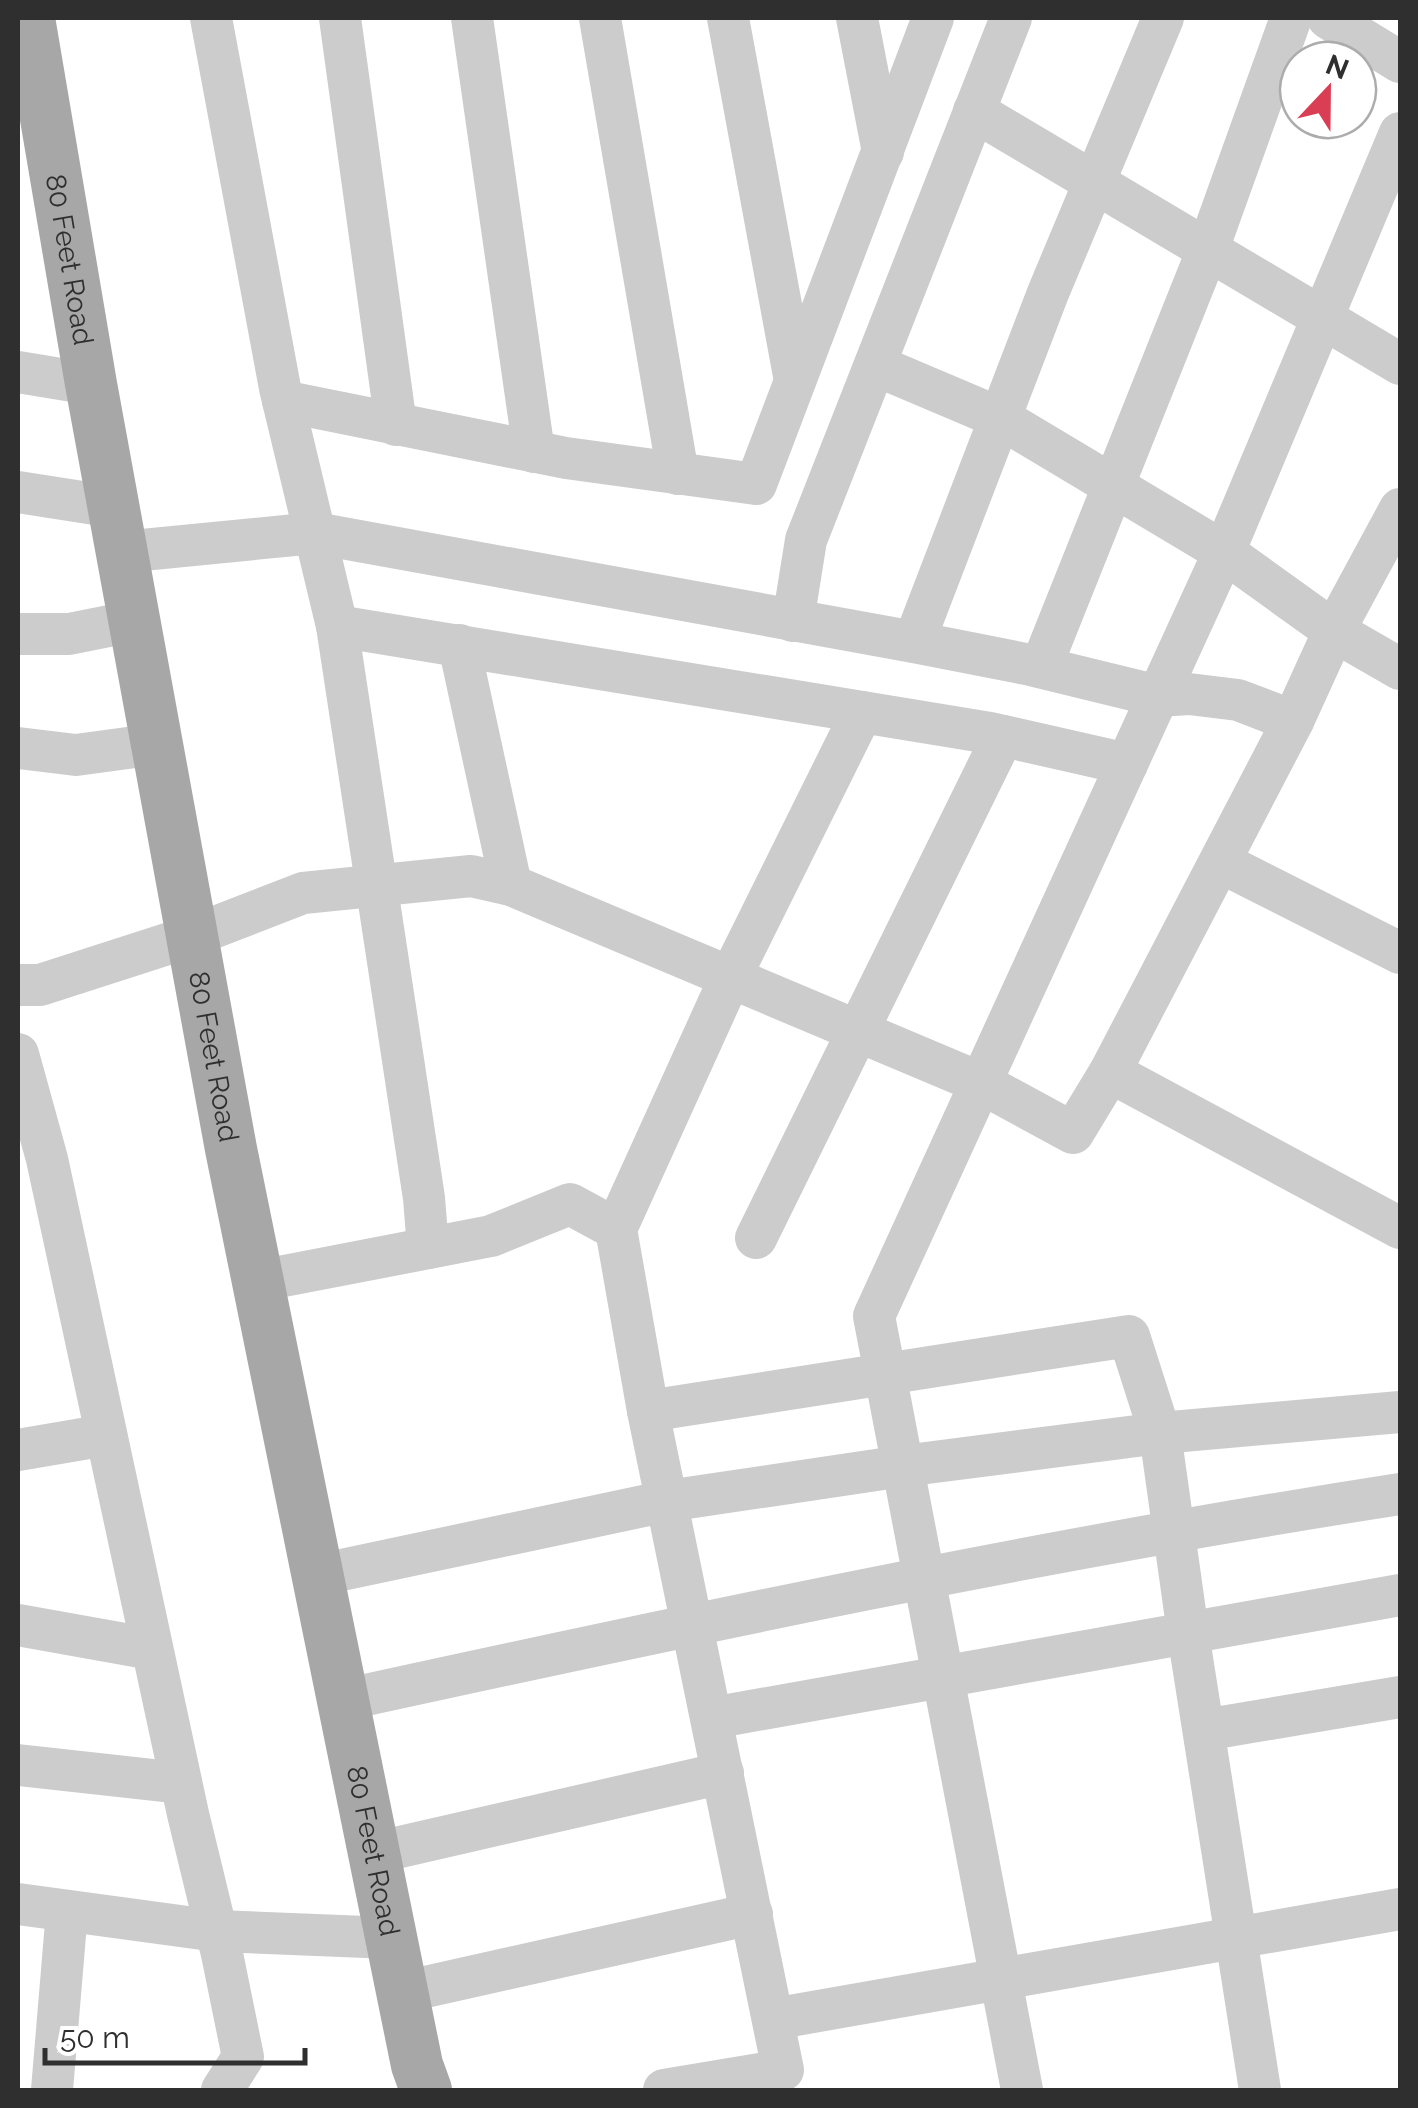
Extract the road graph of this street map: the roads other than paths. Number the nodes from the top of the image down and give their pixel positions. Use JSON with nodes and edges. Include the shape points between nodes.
{"nodes":[{"id":1,"x":29,"y":18,"type":"edge"},
{"id":2,"x":211,"y":18,"type":"edge"},
{"id":3,"x":340,"y":18,"type":"edge"},
{"id":4,"x":472,"y":18,"type":"edge"},
{"id":5,"x":600,"y":18,"type":"edge"},
{"id":6,"x":728,"y":18,"type":"edge"},
{"id":7,"x":857,"y":18,"type":"edge"},
{"id":8,"x":934,"y":18,"type":"edge"},
{"id":9,"x":1011,"y":18,"type":"edge"},
{"id":10,"x":1162,"y":18,"type":"edge"},
{"id":11,"x":1291,"y":18,"type":"edge"},
{"id":12,"x":1328,"y":18,"type":"edge"},
{"id":13,"x":1400,"y":62,"type":"edge"},
{"id":14,"x":974,"y":111,"type":"junction"},
{"id":15,"x":1400,"y":133,"type":"edge"},
{"id":16,"x":883,"y":152,"type":"junction"},
{"id":17,"x":1094,"y":182,"type":"junction"},
{"id":18,"x":1208,"y":249,"type":"junction"},
{"id":19,"x":1323,"y":317,"type":"junction"},
{"id":20,"x":1400,"y":364,"type":"edge"},
{"id":21,"x":875,"y":365,"type":"junction"},
{"id":22,"x":18,"y":372,"type":"edge"},
{"id":23,"x":795,"y":381,"type":"junction"},
{"id":24,"x":92,"y":384,"type":"junction"},
{"id":25,"x":283,"y":401,"type":"junction"},
{"id":26,"x":1000,"y":418,"type":"junction"},
{"id":27,"x":396,"y":425,"type":"junction"},
{"id":28,"x":534,"y":452,"type":"junction"},
{"id":29,"x":678,"y":474,"type":"junction"},
{"id":30,"x":1113,"y":486,"type":"junction"},
{"id":31,"x":18,"y":492,"type":"edge"},
{"id":32,"x":1400,"y":509,"type":"edge"},
{"id":33,"x":118,"y":530,"type":"junction"},
{"id":34,"x":316,"y":533,"type":"junction"},
{"id":35,"x":1224,"y":552,"type":"junction"},
{"id":36,"x":134,"y":621,"type":"junction"},
{"id":37,"x":792,"y":621,"type":"junction"},
{"id":38,"x":337,"y":626,"type":"junction"},
{"id":39,"x":1334,"y":631,"type":"junction"},
{"id":40,"x":18,"y":634,"type":"edge"},
{"id":41,"x":914,"y":642,"type":"junction"},
{"id":42,"x":459,"y":645,"type":"junction"},
{"id":43,"x":1041,"y":667,"type":"junction"},
{"id":44,"x":1400,"y":669,"type":"edge"},
{"id":45,"x":1158,"y":696,"type":"junction"},
{"id":46,"x":862,"y":712,"type":"junction"},
{"id":47,"x":1293,"y":721,"type":"junction"},
{"id":48,"x":1003,"y":736,"type":"junction"},
{"id":49,"x":157,"y":744,"type":"junction"},
{"id":50,"x":18,"y":748,"type":"edge"},
{"id":51,"x":1127,"y":764,"type":"junction"},
{"id":52,"x":1220,"y":862,"type":"junction"},
{"id":53,"x":379,"y":885,"type":"junction"},
{"id":54,"x":510,"y":885,"type":"junction"},
{"id":55,"x":192,"y":936,"type":"junction"},
{"id":56,"x":1400,"y":952,"type":"edge"},
{"id":57,"x":730,"y":978,"type":"junction"},
{"id":58,"x":18,"y":985,"type":"edge"},
{"id":59,"x":858,"y":1031,"type":"junction"},
{"id":60,"x":18,"y":1054,"type":"edge"},
{"id":61,"x":1110,"y":1072,"type":"junction"},
{"id":62,"x":980,"y":1084,"type":"junction"},
{"id":63,"x":29,"y":1143,"type":"edge"},
{"id":64,"x":1400,"y":1228,"type":"edge"},
{"id":65,"x":616,"y":1229,"type":"junction"},
{"id":66,"x":756,"y":1238,"type":"dead end"},
{"id":67,"x":428,"y":1248,"type":"junction"},
{"id":68,"x":258,"y":1281,"type":"junction"},
{"id":69,"x":885,"y":1374,"type":"junction"},
{"id":70,"x":648,"y":1411,"type":"junction"},
{"id":71,"x":1400,"y":1412,"type":"edge"},
{"id":72,"x":1160,"y":1433,"type":"junction"},
{"id":73,"x":106,"y":1436,"type":"junction"},
{"id":74,"x":18,"y":1450,"type":"edge"},
{"id":75,"x":903,"y":1466,"type":"junction"},
{"id":76,"x":1400,"y":1494,"type":"edge"},
{"id":77,"x":667,"y":1501,"type":"junction"},
{"id":78,"x":1174,"y":1529,"type":"junction"},
{"id":79,"x":318,"y":1575,"type":"junction"},
{"id":80,"x":924,"y":1578,"type":"junction"},
{"id":81,"x":1400,"y":1594,"type":"edge"},
{"id":82,"x":692,"y":1624,"type":"junction"},
{"id":83,"x":18,"y":1625,"type":"edge"},
{"id":84,"x":1188,"y":1633,"type":"junction"},
{"id":85,"x":152,"y":1649,"type":"junction"},
{"id":86,"x":943,"y":1677,"type":"junction"},
{"id":87,"x":1400,"y":1697,"type":"edge"},
{"id":88,"x":343,"y":1700,"type":"junction"},
{"id":89,"x":712,"y":1718,"type":"junction"},
{"id":90,"x":1204,"y":1730,"type":"junction"},
{"id":91,"x":18,"y":1765,"type":"edge"},
{"id":92,"x":723,"y":1773,"type":"junction"},
{"id":93,"x":181,"y":1783,"type":"junction"},
{"id":94,"x":374,"y":1853,"type":"junction"},
{"id":95,"x":18,"y":1904,"type":"edge"},
{"id":96,"x":1400,"y":1909,"type":"edge"},
{"id":97,"x":68,"y":1911,"type":"junction"},
{"id":98,"x":752,"y":1914,"type":"junction"},
{"id":99,"x":217,"y":1931,"type":"junction"},
{"id":100,"x":1236,"y":1936,"type":"junction"},
{"id":101,"x":392,"y":1938,"type":"junction"},
{"id":102,"x":1000,"y":1978,"type":"junction"},
{"id":103,"x":402,"y":1992,"type":"junction"},
{"id":104,"x":773,"y":2019,"type":"junction"},
{"id":105,"x":52,"y":2090,"type":"edge"},
{"id":106,"x":222,"y":2090,"type":"edge"},
{"id":107,"x":426,"y":2090,"type":"edge"},
{"id":108,"x":664,"y":2090,"type":"edge"},
{"id":109,"x":1022,"y":2090,"type":"edge"},
{"id":110,"x":1260,"y":2090,"type":"edge"}],
"edges":[{"from":1,"to":24,"type":"main road","name":"80 Feet Road"},
{"from":2,"to":25,"type":"street"},
{"from":3,"to":27,"type":"street"},
{"from":4,"to":28,"type":"street"},
{"from":5,"to":29,"type":"street"},
{"from":6,"to":23,"type":"street"},
{"from":7,"to":16,"type":"street"},
{"from":8,"to":16,"type":"street"},
{"from":9,"to":14,"type":"street"},
{"from":10,"to":17,"type":"street"},
{"from":11,"to":18,"type":"street"},
{"from":12,"to":13,"type":"street"},
{"from":14,"to":17,"type":"street"},
{"from":14,"to":21,"type":"street"},
{"from":15,"to":19,"type":"street"},
{"from":16,"to":23,"type":"street"},
{"from":17,"to":18,"type":"street"},
{"from":17,"to":26,"type":"street"},
{"from":18,"to":19,"type":"street"},
{"from":18,"to":30,"type":"street"},
{"from":19,"to":20,"type":"street"},
{"from":19,"to":35,"type":"street"},
{"from":21,"to":26,"type":"street"},
{"from":21,"to":37,"type":"street","via":[[806,540]]},
{"from":22,"to":24,"type":"street"},
{"from":23,"to":29,"type":"street","via":[[756,484]]},
{"from":24,"to":33,"type":"main road","name":"80 Feet Road"},
{"from":25,"to":27,"type":"street"},
{"from":25,"to":34,"type":"street"},
{"from":26,"to":30,"type":"street"},
{"from":26,"to":41,"type":"street"},
{"from":27,"to":28,"type":"street"},
{"from":28,"to":29,"type":"street"},
{"from":30,"to":35,"type":"street"},
{"from":30,"to":43,"type":"street"},
{"from":31,"to":33,"type":"street"},
{"from":32,"to":39,"type":"street"},
{"from":33,"to":34,"type":"street"},
{"from":33,"to":36,"type":"main road","name":"80 Feet Road"},
{"from":34,"to":37,"type":"street"},
{"from":34,"to":38,"type":"street"},
{"from":35,"to":39,"type":"street"},
{"from":35,"to":45,"type":"street"},
{"from":36,"to":40,"type":"street","via":[[69,634]]},
{"from":36,"to":49,"type":"main road","name":"80 Feet Road"},
{"from":37,"to":41,"type":"street"},
{"from":38,"to":42,"type":"street"},
{"from":38,"to":53,"type":"street"},
{"from":39,"to":44,"type":"street"},
{"from":39,"to":47,"type":"street"},
{"from":41,"to":43,"type":"street"},
{"from":42,"to":46,"type":"street"},
{"from":42,"to":54,"type":"street"},
{"from":43,"to":45,"type":"street"},
{"from":45,"to":47,"type":"street","via":[[1238,700]]},
{"from":45,"to":51,"type":"street"},
{"from":46,"to":48,"type":"street"},
{"from":46,"to":57,"type":"street"},
{"from":47,"to":52,"type":"street"},
{"from":48,"to":51,"type":"street"},
{"from":48,"to":59,"type":"street"},
{"from":49,"to":50,"type":"street","via":[[76,754]]},
{"from":49,"to":55,"type":"main road","name":"80 Feet Road"},
{"from":51,"to":62,"type":"street"},
{"from":52,"to":56,"type":"street"},
{"from":52,"to":61,"type":"street"},
{"from":53,"to":54,"type":"street","via":[[471,876]]},
{"from":53,"to":55,"type":"street","via":[[303,893]]},
{"from":53,"to":67,"type":"street"},
{"from":54,"to":57,"type":"street"},
{"from":55,"to":58,"type":"street","via":[[40,984]]},
{"from":55,"to":68,"type":"main road","name":"80 Feet Road"},
{"from":57,"to":59,"type":"street"},
{"from":57,"to":65,"type":"street"},
{"from":59,"to":62,"type":"street"},
{"from":59,"to":66,"type":"street"},
{"from":60,"to":63,"type":"street"},
{"from":61,"to":62,"type":"street","via":[[1073,1133]]},
{"from":61,"to":64,"type":"street"},
{"from":62,"to":69,"type":"street","via":[[874,1316]]},
{"from":63,"to":73,"type":"street"},
{"from":65,"to":67,"type":"street","via":[[570,1204],[491,1236]]},
{"from":65,"to":70,"type":"street"},
{"from":67,"to":68,"type":"street"},
{"from":68,"to":79,"type":"main road","name":"80 Feet Road"},
{"from":69,"to":70,"type":"street"},
{"from":69,"to":72,"type":"street","via":[[1129,1336]]},
{"from":69,"to":75,"type":"street"},
{"from":70,"to":77,"type":"street"},
{"from":71,"to":72,"type":"street"},
{"from":72,"to":75,"type":"street"},
{"from":72,"to":78,"type":"street"},
{"from":73,"to":74,"type":"street"},
{"from":73,"to":85,"type":"street"},
{"from":75,"to":77,"type":"street"},
{"from":75,"to":80,"type":"street"},
{"from":76,"to":78,"type":"street"},
{"from":77,"to":79,"type":"street"},
{"from":77,"to":82,"type":"street"},
{"from":78,"to":80,"type":"street"},
{"from":78,"to":84,"type":"street"},
{"from":79,"to":88,"type":"main road","name":"80 Feet Road"},
{"from":80,"to":82,"type":"street"},
{"from":80,"to":86,"type":"street"},
{"from":81,"to":84,"type":"street"},
{"from":82,"to":88,"type":"street"},
{"from":82,"to":89,"type":"street"},
{"from":83,"to":85,"type":"street"},
{"from":84,"to":86,"type":"street"},
{"from":84,"to":90,"type":"street"},
{"from":85,"to":93,"type":"street"},
{"from":86,"to":89,"type":"street"},
{"from":86,"to":102,"type":"street"},
{"from":87,"to":90,"type":"street"},
{"from":88,"to":94,"type":"main road","name":"80 Feet Road"},
{"from":89,"to":92,"type":"street"},
{"from":90,"to":100,"type":"street"},
{"from":91,"to":93,"type":"street"},
{"from":92,"to":94,"type":"street"},
{"from":92,"to":98,"type":"street"},
{"from":93,"to":99,"type":"street"},
{"from":94,"to":101,"type":"main road","name":"80 Feet Road"},
{"from":95,"to":97,"type":"street"},
{"from":96,"to":100,"type":"street"},
{"from":97,"to":99,"type":"street"},
{"from":97,"to":105,"type":"street"},
{"from":98,"to":103,"type":"street"},
{"from":98,"to":104,"type":"street"},
{"from":99,"to":101,"type":"street"},
{"from":99,"to":106,"type":"street","via":[[244,2056]]},
{"from":100,"to":102,"type":"street"},
{"from":100,"to":110,"type":"street"},
{"from":101,"to":103,"type":"main road","name":"80 Feet Road"},
{"from":102,"to":104,"type":"street"},
{"from":102,"to":109,"type":"street"},
{"from":103,"to":107,"type":"main road","name":"80 Feet Road"},
{"from":104,"to":108,"type":"street","via":[[784,2070]]}]}
